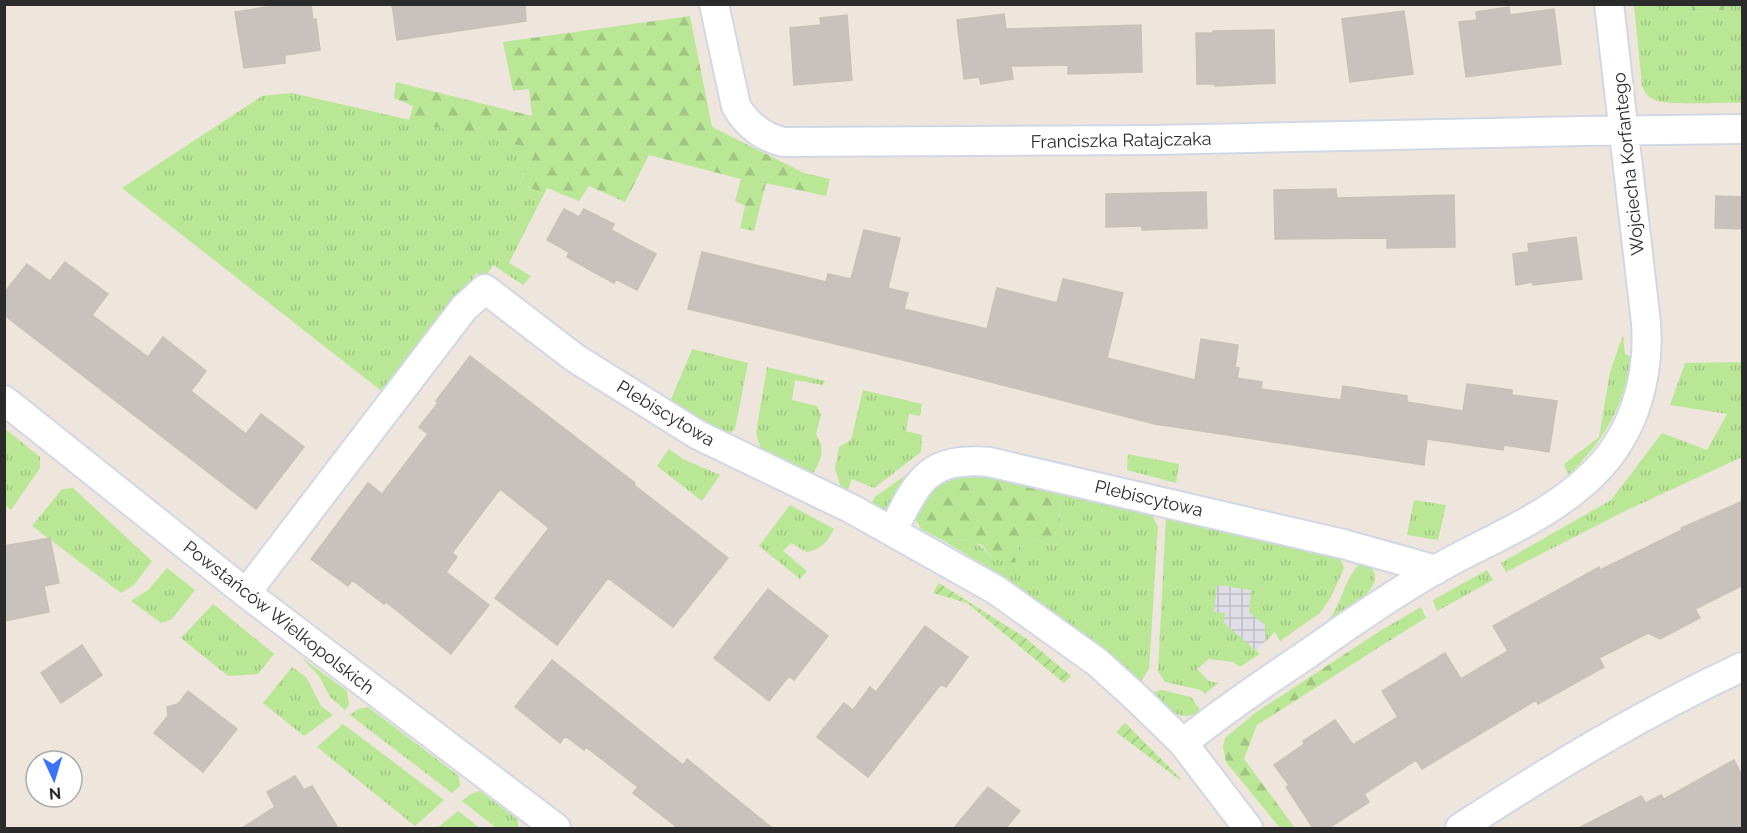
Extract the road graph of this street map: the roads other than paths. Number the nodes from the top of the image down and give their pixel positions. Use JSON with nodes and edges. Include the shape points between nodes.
{"nodes":[{"id":1,"x":714,"y":4,"type":"edge"},
{"id":2,"x":1609,"y":4,"type":"edge"},
{"id":3,"x":1743,"y":129,"type":"edge"},
{"id":4,"x":1625,"y":130,"type":"junction"},
{"id":5,"x":4,"y":400,"type":"edge"},
{"id":6,"x":893,"y":530,"type":"junction"},
{"id":7,"x":1436,"y":570,"type":"junction"},
{"id":8,"x":246,"y":593,"type":"junction"},
{"id":9,"x":1743,"y":667,"type":"edge"},
{"id":10,"x":1184,"y":742,"type":"junction"},
{"id":11,"x":556,"y":828,"type":"edge"},
{"id":12,"x":1248,"y":828,"type":"edge"},
{"id":13,"x":1460,"y":828,"type":"edge"}],
"edges":[{"from":1,"to":4,"type":"street","name":"Franciszka Ratajczaka","via":[[736,106],[758,132],[783,142],[1155,140]]},
{"from":2,"to":4,"type":"street","name":"Wojciecha Korfantego"},
{"from":3,"to":4,"type":"street","name":"Franciszka Ratajczaka"},
{"from":4,"to":7,"type":"street","name":"Wojciecha Korfantego","via":[[1646,323],[1646,362],[1639,396],[1625,430],[1606,461],[1550,509]]},
{"from":5,"to":8,"type":"street","name":"Powstańców Wielkopolskich"},
{"from":6,"to":7,"type":"street","name":"Plebiscytowa","via":[[909,499],[930,472],[952,462],[973,460],[1320,538]]},
{"from":6,"to":8,"type":"street","name":"Plebiscytowa","via":[[698,435],[575,358],[485,289],[464,308]]},
{"from":6,"to":10,"type":"street","name":"Plebiscytowa","via":[[996,590],[1097,662]]},
{"from":7,"to":10,"type":"street","via":[[1373,608]]},
{"from":8,"to":11,"type":"street","name":"Powstańców Wielkopolskich"},
{"from":9,"to":13,"type":"street","via":[[1614,732]]},
{"from":10,"to":12,"type":"street","name":"Plebiscytowa"}]}
